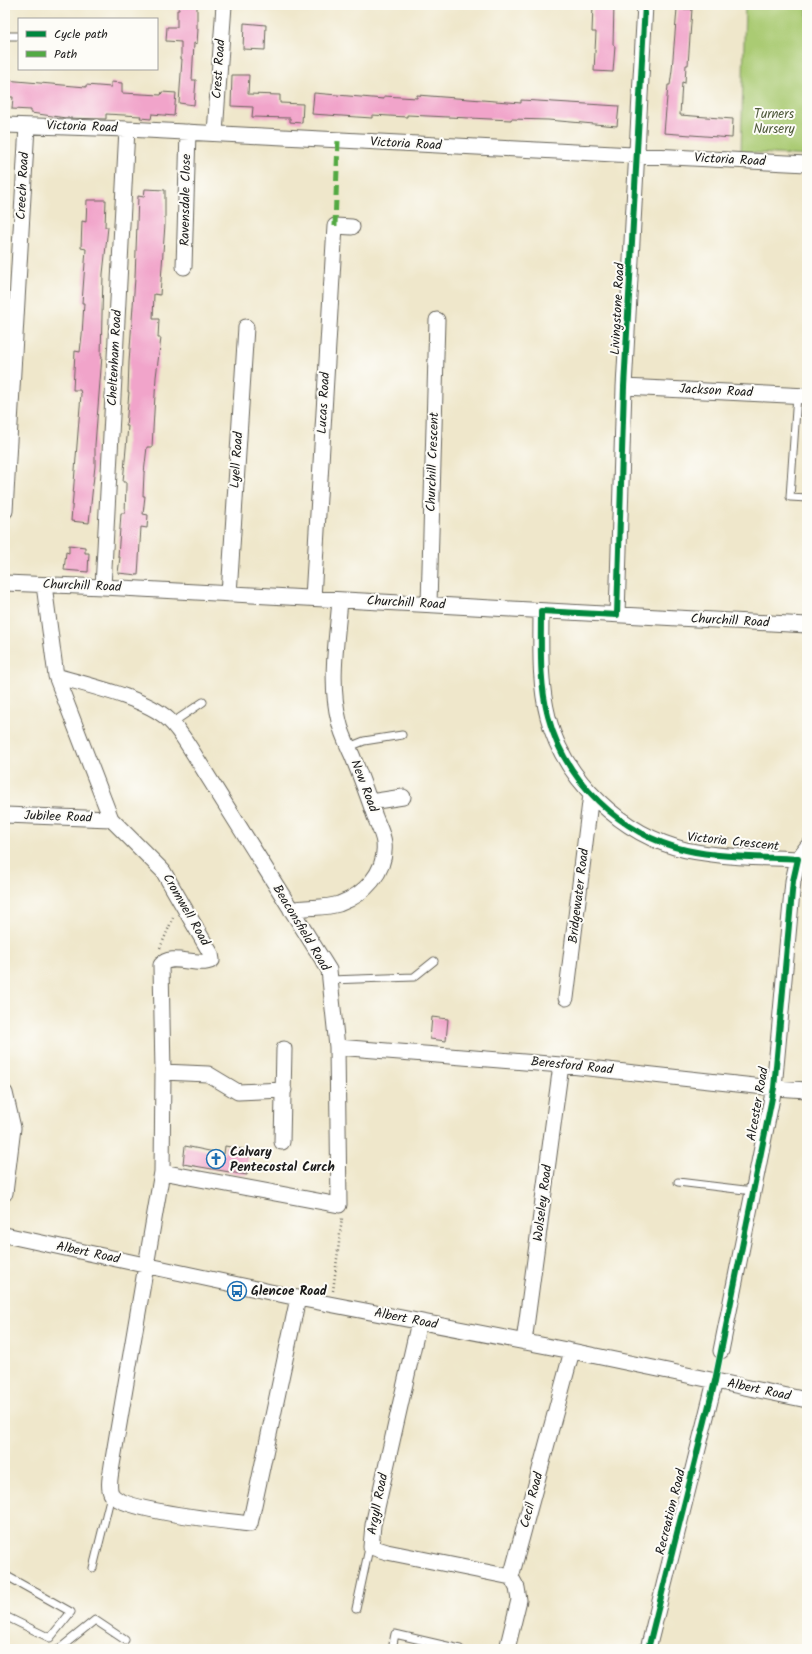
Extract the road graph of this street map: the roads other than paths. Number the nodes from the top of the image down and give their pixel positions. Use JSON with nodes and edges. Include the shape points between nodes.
{"nodes":[{"id":1,"x":224,"y":5,"type":"edge"},
{"id":2,"x":645,"y":5,"type":"edge"},
{"id":3,"x":5,"y":36,"type":"edge"},
{"id":4,"x":18,"y":36,"type":"edge"},
{"id":5,"x":5,"y":125,"type":"edge"},
{"id":6,"x":27,"y":126,"type":"junction"},
{"id":7,"x":127,"y":128,"type":"junction"},
{"id":8,"x":188,"y":132,"type":"junction"},
{"id":9,"x":215,"y":133,"type":"junction"},
{"id":10,"x":637,"y":156,"type":"junction"},
{"id":11,"x":807,"y":164,"type":"edge"},
{"id":12,"x":352,"y":227,"type":"dead end"},
{"id":13,"x":184,"y":267,"type":"dead end"},
{"id":14,"x":437,"y":320,"type":"dead end"},
{"id":15,"x":246,"y":326,"type":"dead end"},
{"id":16,"x":624,"y":387,"type":"junction"},
{"id":17,"x":802,"y":395,"type":"edge"},
{"id":18,"x":807,"y":498,"type":"edge"},
{"id":19,"x":5,"y":511,"type":"edge"},
{"id":20,"x":5,"y":583,"type":"edge"},
{"id":21,"x":44,"y":585,"type":"junction"},
{"id":22,"x":103,"y":587,"type":"junction"},
{"id":23,"x":229,"y":594,"type":"junction"},
{"id":24,"x":313,"y":598,"type":"junction"},
{"id":25,"x":340,"y":600,"type":"junction"},
{"id":26,"x":429,"y":604,"type":"junction"},
{"id":27,"x":541,"y":611,"type":"junction"},
{"id":28,"x":617,"y":615,"type":"junction"},
{"id":29,"x":807,"y":625,"type":"edge"},
{"id":30,"x":56,"y":676,"type":"junction"},
{"id":31,"x":203,"y":702,"type":"dead end"},
{"id":32,"x":171,"y":723,"type":"junction"},
{"id":33,"x":402,"y":734,"type":"dead end"},
{"id":34,"x":349,"y":747,"type":"junction"},
{"id":35,"x":591,"y":794,"type":"junction"},
{"id":36,"x":403,"y":797,"type":"dead end"},
{"id":37,"x":370,"y":802,"type":"junction"},
{"id":38,"x":5,"y":815,"type":"edge"},
{"id":39,"x":111,"y":819,"type":"junction"},
{"id":40,"x":807,"y":847,"type":"edge"},
{"id":41,"x":802,"y":859,"type":"edge"},
{"id":42,"x":291,"y":910,"type":"junction"},
{"id":43,"x":434,"y":961,"type":"dead end"},
{"id":44,"x":330,"y":980,"type":"junction"},
{"id":45,"x":566,"y":998,"type":"dead end"},
{"id":46,"x":336,"y":1047,"type":"junction"},
{"id":47,"x":284,"y":1049,"type":"dead end"},
{"id":48,"x":561,"y":1065,"type":"junction"},
{"id":49,"x":163,"y":1072,"type":"junction"},
{"id":50,"x":774,"y":1088,"type":"junction"},
{"id":51,"x":284,"y":1090,"type":"junction"},
{"id":52,"x":807,"y":1090,"type":"edge"},
{"id":53,"x":5,"y":1092,"type":"edge"},
{"id":54,"x":282,"y":1142,"type":"dead end"},
{"id":55,"x":162,"y":1172,"type":"junction"},
{"id":56,"x":678,"y":1182,"type":"dead end"},
{"id":57,"x":753,"y":1191,"type":"junction"},
{"id":58,"x":5,"y":1193,"type":"edge"},
{"id":59,"x":5,"y":1235,"type":"edge"},
{"id":60,"x":146,"y":1266,"type":"junction"},
{"id":61,"x":298,"y":1298,"type":"junction"},
{"id":62,"x":419,"y":1322,"type":"junction"},
{"id":63,"x":524,"y":1342,"type":"junction"},
{"id":64,"x":572,"y":1351,"type":"junction"},
{"id":65,"x":721,"y":1351,"type":"dead end"},
{"id":66,"x":715,"y":1381,"type":"junction"},
{"id":67,"x":807,"y":1400,"type":"edge"},
{"id":68,"x":112,"y":1494,"type":"junction"},
{"id":69,"x":371,"y":1547,"type":"junction"},
{"id":70,"x":93,"y":1568,"type":"dead end"},
{"id":71,"x":5,"y":1575,"type":"edge"},
{"id":72,"x":511,"y":1577,"type":"junction"},
{"id":73,"x":356,"y":1609,"type":"dead end"},
{"id":74,"x":5,"y":1616,"type":"edge"},
{"id":75,"x":125,"y":1640,"type":"dead end"},
{"id":76,"x":59,"y":1649,"type":"edge"},
{"id":77,"x":392,"y":1649,"type":"edge"},
{"id":78,"x":460,"y":1649,"type":"edge"},
{"id":79,"x":507,"y":1649,"type":"edge"},
{"id":80,"x":648,"y":1649,"type":"edge"}],
"edges":[{"from":1,"to":9,"type":"street","name":"Crest Road"},
{"from":2,"to":10,"type":"street","name":"Livingstone Road"},
{"from":3,"to":4,"type":"lane"},
{"from":5,"to":6,"type":"street","name":"Victoria Road"},
{"from":6,"to":7,"type":"street","name":"Victoria Road"},
{"from":6,"to":19,"type":"street","name":"Creech Road"},
{"from":7,"to":8,"type":"street","name":"Victoria Road"},
{"from":7,"to":22,"type":"street","name":"Cheltenham Road"},
{"from":8,"to":9,"type":"street","name":"Victoria Road"},
{"from":8,"to":13,"type":"street","name":"Ravensdale Close"},
{"from":9,"to":10,"type":"street","name":"Victoria Road"},
{"from":10,"to":11,"type":"street","name":"Victoria Road"},
{"from":10,"to":16,"type":"street","name":"Livingstone Road"},
{"from":12,"to":24,"type":"street","name":"Lucas Road","via":[[335,226]]},
{"from":14,"to":26,"type":"street","name":"Churchill Crescent"},
{"from":15,"to":23,"type":"street","name":"Lyell Road"},
{"from":16,"to":17,"type":"street","name":"Jackson Road"},
{"from":16,"to":28,"type":"street","name":"Livingstone Road"},
{"from":17,"to":18,"type":"lane","via":[[790,497]]},
{"from":20,"to":21,"type":"street","name":"Churchill Road"},
{"from":21,"to":22,"type":"street","name":"Churchill Road"},
{"from":21,"to":30,"type":"street","name":"Cromwell Road"},
{"from":22,"to":23,"type":"street","name":"Churchill Road"},
{"from":23,"to":24,"type":"street","name":"Churchill Road"},
{"from":24,"to":25,"type":"street","name":"Churchill Road"},
{"from":25,"to":26,"type":"street","name":"Churchill Road"},
{"from":25,"to":34,"type":"street","name":"New Road","via":[[334,678],[339,722]]},
{"from":26,"to":27,"type":"street","name":"Churchill Road"},
{"from":27,"to":28,"type":"street","name":"Churchill Road"},
{"from":27,"to":35,"type":"street","name":"Victoria Crescent","via":[[542,678],[548,716],[553,733],[569,765]]},
{"from":28,"to":29,"type":"street","name":"Churchill Road"},
{"from":30,"to":32,"type":"street","name":"Beaconsfield Road","via":[[124,696],[157,711]]},
{"from":30,"to":39,"type":"street","name":"Cromwell Road"},
{"from":31,"to":32,"type":"lane"},
{"from":32,"to":42,"type":"street","name":"Beaconsfield Road","via":[[188,745]]},
{"from":33,"to":34,"type":"lane","via":[[364,741]]},
{"from":34,"to":37,"type":"street","name":"New Road"},
{"from":35,"to":41,"type":"street","name":"Victoria Crescent","via":[[619,818],[645,834],[686,850]]},
{"from":35,"to":45,"type":"street","name":"Bridgewater Road"},
{"from":36,"to":37,"type":"street"},
{"from":37,"to":42,"type":"street","name":"New Road","via":[[384,842],[381,865],[373,880],[355,896],[338,904]]},
{"from":38,"to":39,"type":"street","name":"Jubilee Road"},
{"from":39,"to":49,"type":"street","name":"Cromwell Road","via":[[163,871],[211,954],[212,960],[203,963],[177,960],[161,964]]},
{"from":40,"to":41,"type":"street"},
{"from":41,"to":50,"type":"street","name":"Alcester Road","via":[[793,881]]},
{"from":42,"to":44,"type":"street","name":"Beaconsfield Road","via":[[329,970]]},
{"from":43,"to":44,"type":"lane","via":[[414,976]]},
{"from":44,"to":46,"type":"street","name":"Beaconsfield Road"},
{"from":46,"to":48,"type":"street","name":"Beresford Road"},
{"from":46,"to":55,"type":"street","name":"Beaconsfield Road","via":[[339,1205]]},
{"from":47,"to":51,"type":"street"},
{"from":48,"to":50,"type":"street","name":"Beresford Road"},
{"from":48,"to":63,"type":"street","name":"Wolseley Road"},
{"from":49,"to":51,"type":"street","via":[[208,1074],[238,1092]]},
{"from":49,"to":55,"type":"street"},
{"from":50,"to":52,"type":"street","name":"Beresford Road"},
{"from":50,"to":57,"type":"street","name":"Alcester Road"},
{"from":51,"to":54,"type":"street"},
{"from":53,"to":58,"type":"street","via":[[13,1128]]},
{"from":55,"to":60,"type":"street"},
{"from":56,"to":57,"type":"lane"},
{"from":57,"to":65,"type":"street","name":"Alcester Road"},
{"from":59,"to":60,"type":"street","name":"Albert Road"},
{"from":60,"to":61,"type":"street","name":"Albert Road"},
{"from":60,"to":68,"type":"street","via":[[112,1465]]},
{"from":61,"to":62,"type":"street","name":"Albert Road"},
{"from":61,"to":68,"type":"street","via":[[250,1524],[152,1510],[117,1499]]},
{"from":62,"to":63,"type":"street","name":"Albert Road"},
{"from":62,"to":69,"type":"street","name":"Argyll Road","via":[[372,1525]]},
{"from":63,"to":64,"type":"street","name":"Albert Road"},
{"from":64,"to":66,"type":"street","name":"Albert Road"},
{"from":64,"to":72,"type":"street","name":"Cecil Road"},
{"from":66,"to":67,"type":"street","name":"Albert Road"},
{"from":66,"to":80,"type":"street","name":"Recreation Road"},
{"from":68,"to":70,"type":"lane"},
{"from":69,"to":72,"type":"street","name":"Argyll Road"},
{"from":69,"to":73,"type":"lane"},
{"from":71,"to":74,"type":"lane","via":[[71,1612],[50,1638]]},
{"from":72,"to":79,"type":"street","via":[[517,1588],[519,1600]]},
{"from":75,"to":76,"type":"lane","via":[[94,1620]]},
{"from":77,"to":78,"type":"lane","via":[[395,1634]]}]}
